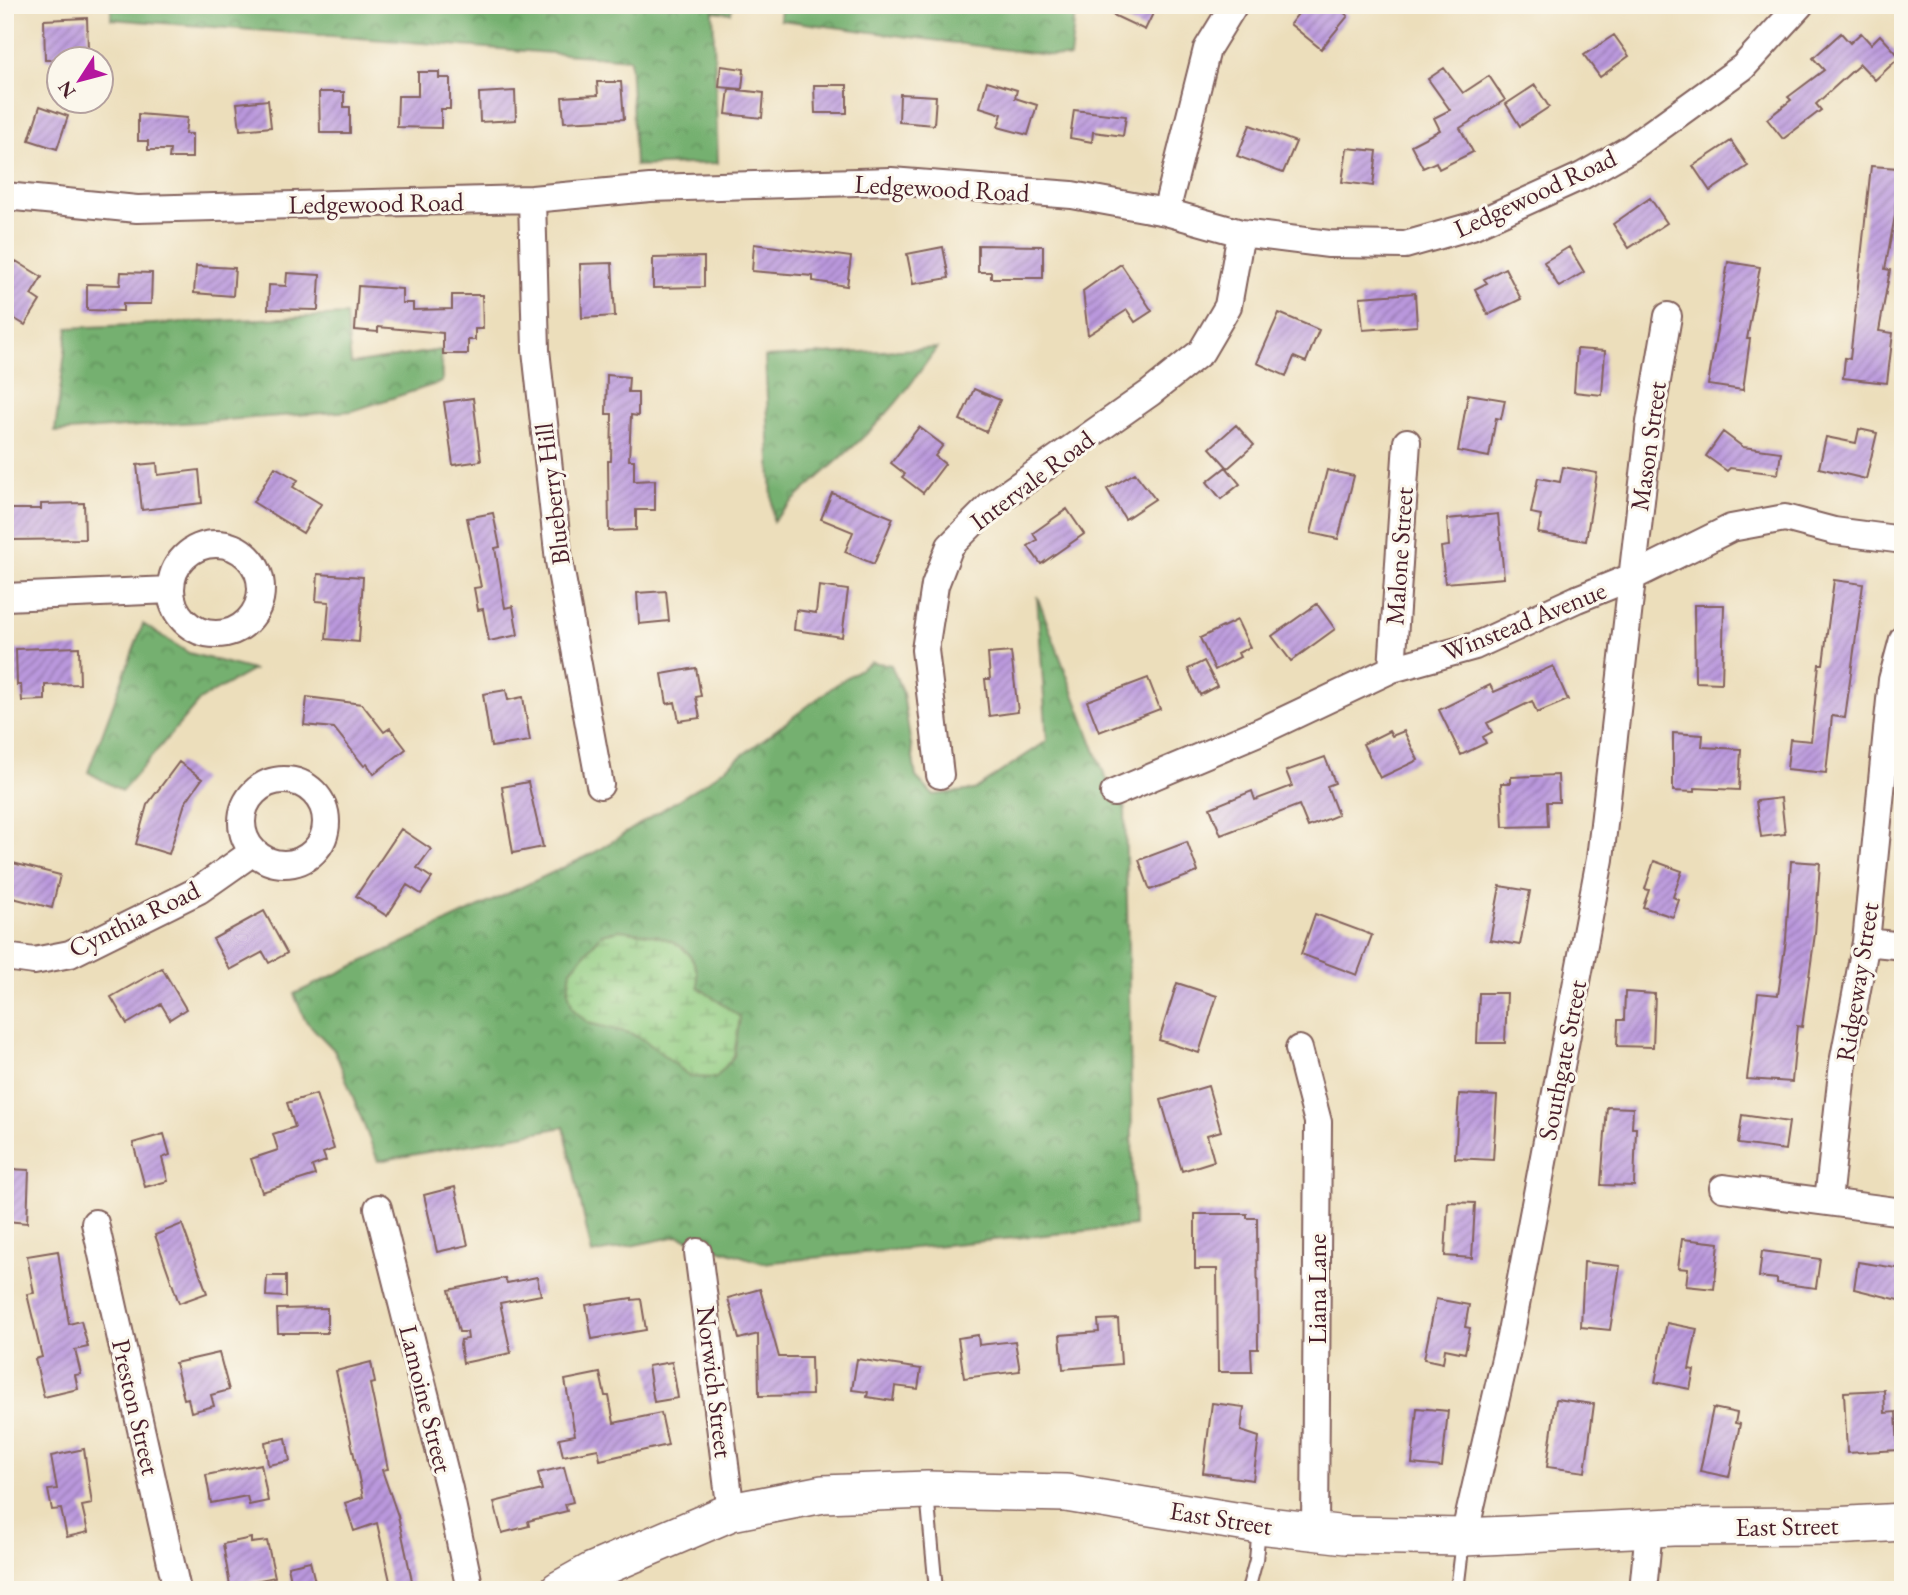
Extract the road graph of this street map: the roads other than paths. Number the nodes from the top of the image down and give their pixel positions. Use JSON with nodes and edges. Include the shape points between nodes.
{"nodes":[{"id":1,"x":1234,"y":5,"type":"edge"},
{"id":2,"x":1800,"y":5,"type":"edge"},
{"id":3,"x":5,"y":197,"type":"edge"},
{"id":4,"x":532,"y":199,"type":"junction"},
{"id":5,"x":1166,"y":212,"type":"junction"},
{"id":6,"x":1241,"y":233,"type":"junction"},
{"id":7,"x":1668,"y":316,"type":"dead end"},
{"id":8,"x":1407,"y":442,"type":"dead end"},
{"id":9,"x":1903,"y":540,"type":"edge"},
{"id":10,"x":1632,"y":578,"type":"junction"},
{"id":11,"x":171,"y":590,"type":"dead end"},
{"id":12,"x":5,"y":597,"type":"edge"},
{"id":13,"x":1903,"y":639,"type":"edge"},
{"id":14,"x":1392,"y":670,"type":"junction"},
{"id":15,"x":1897,"y":680,"type":"edge"},
{"id":16,"x":940,"y":775,"type":"dead end"},
{"id":17,"x":600,"y":785,"type":"dead end"},
{"id":18,"x":1114,"y":793,"type":"dead end"},
{"id":19,"x":253,"y":852,"type":"dead end"},
{"id":20,"x":1866,"y":942,"type":"junction"},
{"id":21,"x":1903,"y":946,"type":"edge"},
{"id":22,"x":5,"y":957,"type":"edge"},
{"id":23,"x":1299,"y":1049,"type":"dead end"},
{"id":24,"x":1723,"y":1188,"type":"dead end"},
{"id":25,"x":1828,"y":1201,"type":"junction"},
{"id":26,"x":378,"y":1208,"type":"dead end"},
{"id":27,"x":1903,"y":1212,"type":"edge"},
{"id":28,"x":94,"y":1223,"type":"dead end"},
{"id":29,"x":698,"y":1252,"type":"dead end"},
{"id":30,"x":927,"y":1490,"type":"junction"},
{"id":31,"x":732,"y":1512,"type":"junction"},
{"id":32,"x":1903,"y":1522,"type":"edge"},
{"id":33,"x":1259,"y":1525,"type":"junction"},
{"id":34,"x":1649,"y":1529,"type":"junction"},
{"id":35,"x":1315,"y":1531,"type":"junction"},
{"id":36,"x":1464,"y":1537,"type":"junction"},
{"id":37,"x":177,"y":1590,"type":"edge"},
{"id":38,"x":470,"y":1590,"type":"edge"},
{"id":39,"x":559,"y":1590,"type":"edge"},
{"id":40,"x":936,"y":1590,"type":"edge"},
{"id":41,"x":1248,"y":1590,"type":"edge"},
{"id":42,"x":1457,"y":1590,"type":"edge"},
{"id":43,"x":1643,"y":1590,"type":"edge"}],
"edges":[{"from":1,"to":5,"type":"street","via":[[1207,49]]},
{"from":2,"to":6,"type":"street","name":"Ledgewood Road","via":[[1743,67],[1631,148],[1582,176],[1472,226],[1405,245],[1329,244]]},
{"from":3,"to":4,"type":"street","name":"Ledgewood Road","via":[[137,209]]},
{"from":4,"to":5,"type":"street","name":"Ledgewood Road","via":[[650,188],[891,181],[1072,195]]},
{"from":4,"to":17,"type":"street","name":"Blueberry Hill","via":[[536,350],[559,561]]},
{"from":5,"to":6,"type":"street","name":"Ledgewood Road"},
{"from":6,"to":16,"type":"street","name":"Intervale Road","via":[[1228,306],[1201,352],[991,505],[950,546],[935,585],[925,650]]},
{"from":7,"to":10,"type":"street","name":"Mason Street"},
{"from":8,"to":14,"type":"street","name":"Malone Street"},
{"from":9,"to":10,"type":"street","name":"Winstead Avenue","via":[[1834,531],[1785,518],[1731,528]]},
{"from":10,"to":14,"type":"street","name":"Winstead Avenue","via":[[1475,646]]},
{"from":10,"to":36,"type":"street","name":"Southgate Street","via":[[1600,859],[1510,1337]]},
{"from":11,"to":12,"type":"street"},
{"from":13,"to":15,"type":"street","name":"Ridgeway Street"},
{"from":14,"to":18,"type":"street","name":"Winstead Avenue"},
{"from":15,"to":20,"type":"street","name":"Ridgeway Street"},
{"from":19,"to":22,"type":"street","name":"Cynthia Road","via":[[199,890],[70,954],[34,961]]},
{"from":20,"to":21,"type":"street"},
{"from":20,"to":25,"type":"street","name":"Ridgeway Street","via":[[1843,1063]]},
{"from":23,"to":35,"type":"street","name":"Liana Lane","via":[[1318,1122]]},
{"from":24,"to":25,"type":"street"},
{"from":25,"to":27,"type":"street"},
{"from":26,"to":38,"type":"street","name":"Lamoine Street"},
{"from":28,"to":37,"type":"street","name":"Preston Street"},
{"from":29,"to":31,"type":"street","name":"Norwich Street"},
{"from":30,"to":31,"type":"main road","name":"East Street","via":[[823,1494]]},
{"from":30,"to":33,"type":"main road","name":"East Street","via":[[1066,1493]]},
{"from":30,"to":40,"type":"lane"},
{"from":31,"to":39,"type":"main road","name":"East Street"},
{"from":32,"to":34,"type":"main road","name":"East Street"},
{"from":33,"to":35,"type":"main road","name":"East Street"},
{"from":33,"to":41,"type":"lane"},
{"from":34,"to":36,"type":"main road","name":"East Street"},
{"from":34,"to":43,"type":"street"},
{"from":35,"to":36,"type":"main road","name":"East Street"},
{"from":36,"to":42,"type":"lane"}]}
